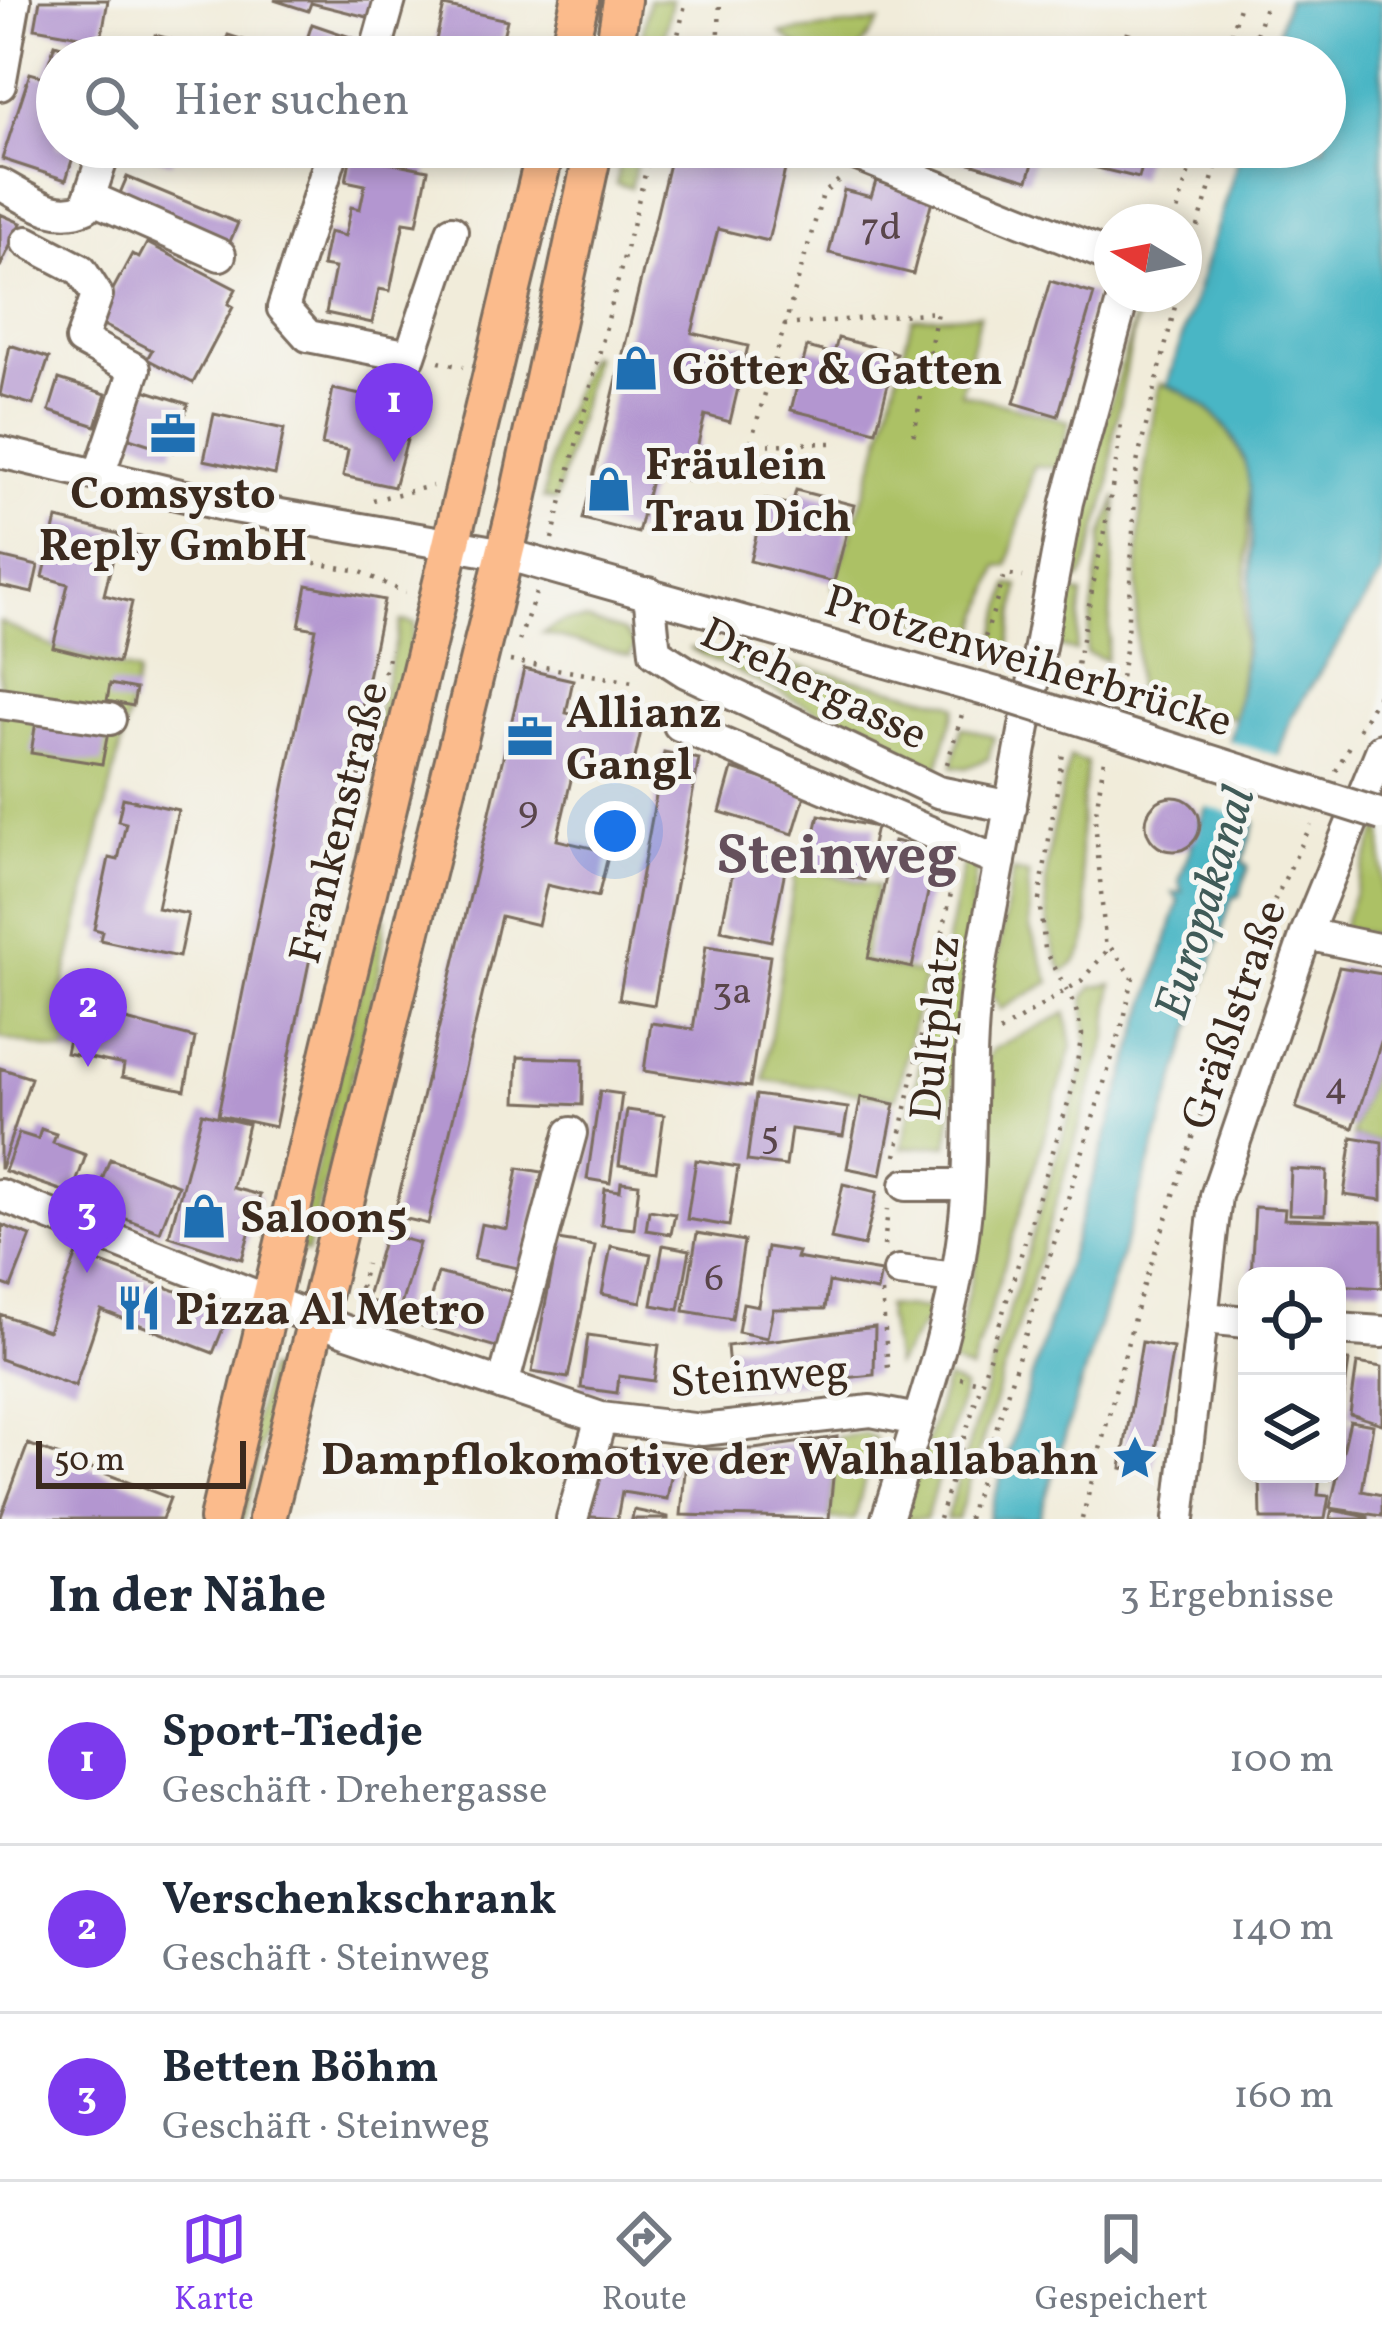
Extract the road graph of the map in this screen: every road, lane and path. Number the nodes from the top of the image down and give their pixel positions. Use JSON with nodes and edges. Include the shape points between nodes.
{"nodes":[{"id":1,"x":15,"y":0,"type":"edge"},
{"id":2,"x":390,"y":0,"type":"edge"},
{"id":3,"x":580,"y":0,"type":"edge"},
{"id":4,"x":622,"y":0,"type":"edge"},
{"id":5,"x":686,"y":0,"type":"edge"},
{"id":6,"x":720,"y":0,"type":"edge"},
{"id":7,"x":1241,"y":0,"type":"edge"},
{"id":8,"x":1267,"y":0,"type":"edge"},
{"id":9,"x":380,"y":36,"type":"edge"},
{"id":10,"x":572,"y":36,"type":"edge"},
{"id":11,"x":616,"y":36,"type":"edge"},
{"id":12,"x":678,"y":36,"type":"edge"},
{"id":13,"x":719,"y":36,"type":"edge"},
{"id":14,"x":1230,"y":36,"type":"edge"},
{"id":15,"x":1256,"y":36,"type":"edge"},
{"id":16,"x":0,"y":85,"type":"edge"},
{"id":17,"x":99,"y":168,"type":"edge"},
{"id":18,"x":327,"y":168,"type":"edge"},
{"id":19,"x":541,"y":168,"type":"edge"},
{"id":20,"x":589,"y":168,"type":"edge"},
{"id":21,"x":647,"y":168,"type":"edge"},
{"id":22,"x":890,"y":168,"type":"edge"},
{"id":23,"x":1190,"y":168,"type":"edge"},
{"id":24,"x":1216,"y":168,"type":"edge"},
{"id":25,"x":852,"y":183,"type":"dead end"},
{"id":26,"x":0,"y":184,"type":"edge"},
{"id":27,"x":89,"y":197,"type":"junction"},
{"id":28,"x":1179,"y":204,"type":"edge"},
{"id":29,"x":1202,"y":213,"type":"edge"},
{"id":30,"x":452,"y":231,"type":"dead end"},
{"id":31,"x":27,"y":242,"type":"dead end"},
{"id":32,"x":1094,"y":250,"type":"edge"},
{"id":33,"x":220,"y":255,"type":"dead end"},
{"id":34,"x":1119,"y":312,"type":"edge"},
{"id":35,"x":1173,"y":312,"type":"edge"},
{"id":36,"x":784,"y":325,"type":"junction"},
{"id":37,"x":1122,"y":414,"type":"dead end"},
{"id":38,"x":831,"y":443,"type":"dead end"},
{"id":39,"x":912,"y":444,"type":"dead end"},
{"id":40,"x":0,"y":452,"type":"edge"},
{"id":41,"x":99,"y":475,"type":"junction"},
{"id":42,"x":232,"y":506,"type":"junction"},
{"id":43,"x":455,"y":544,"type":"junction"},
{"id":44,"x":505,"y":554,"type":"junction"},
{"id":45,"x":544,"y":565,"type":"junction"},
{"id":46,"x":404,"y":592,"type":"dead end"},
{"id":47,"x":649,"y":593,"type":"junction"},
{"id":48,"x":995,"y":606,"type":"dead end"},
{"id":49,"x":510,"y":661,"type":"dead end"},
{"id":50,"x":638,"y":682,"type":"dead end"},
{"id":51,"x":1121,"y":688,"type":"dead end"},
{"id":52,"x":984,"y":689,"type":"junction"},
{"id":53,"x":0,"y":704,"type":"edge"},
{"id":54,"x":1066,"y":716,"type":"junction"},
{"id":55,"x":110,"y":719,"type":"dead end"},
{"id":56,"x":680,"y":725,"type":"dead end"},
{"id":57,"x":1382,"y":749,"type":"edge"},
{"id":58,"x":1052,"y":757,"type":"dead end"},
{"id":59,"x":1103,"y":762,"type":"dead end"},
{"id":60,"x":938,"y":792,"type":"junction"},
{"id":61,"x":1026,"y":803,"type":"junction"},
{"id":62,"x":1054,"y":803,"type":"junction"},
{"id":63,"x":1382,"y":815,"type":"edge"},
{"id":64,"x":961,"y":848,"type":"junction"},
{"id":65,"x":1000,"y":862,"type":"junction"},
{"id":66,"x":1267,"y":918,"type":"dead end"},
{"id":67,"x":1306,"y":934,"type":"junction"},
{"id":68,"x":1107,"y":943,"type":"junction"},
{"id":69,"x":1382,"y":950,"type":"edge"},
{"id":70,"x":1064,"y":992,"type":"junction"},
{"id":71,"x":970,"y":1038,"type":"junction"},
{"id":72,"x":571,"y":1133,"type":"dead end"},
{"id":73,"x":898,"y":1139,"type":"dead end"},
{"id":74,"x":966,"y":1184,"type":"junction"},
{"id":75,"x":906,"y":1185,"type":"dead end"},
{"id":76,"x":0,"y":1195,"type":"edge"},
{"id":77,"x":898,"y":1271,"type":"dead end"},
{"id":78,"x":956,"y":1278,"type":"junction"},
{"id":79,"x":272,"y":1298,"type":"junction"},
{"id":80,"x":1204,"y":1318,"type":"junction"},
{"id":81,"x":315,"y":1319,"type":"junction"},
{"id":82,"x":1238,"y":1321,"type":"edge"},
{"id":83,"x":1346,"y":1329,"type":"edge"},
{"id":84,"x":1382,"y":1332,"type":"edge"},
{"id":85,"x":503,"y":1384,"type":"junction"},
{"id":86,"x":601,"y":1418,"type":"junction"},
{"id":87,"x":917,"y":1420,"type":"junction"},
{"id":88,"x":218,"y":1519,"type":"edge"},
{"id":89,"x":267,"y":1519,"type":"edge"},
{"id":90,"x":572,"y":1519,"type":"edge"},
{"id":91,"x":887,"y":1519,"type":"edge"},
{"id":92,"x":939,"y":1519,"type":"edge"},
{"id":93,"x":968,"y":1519,"type":"edge"},
{"id":94,"x":1082,"y":1519,"type":"edge"},
{"id":95,"x":1180,"y":1519,"type":"edge"}],
"edges":[{"from":1,"to":16,"type":"street"},
{"from":2,"to":9,"type":"street"},
{"from":3,"to":10,"type":"main road"},
{"from":4,"to":11,"type":"main road"},
{"from":5,"to":12,"type":"path"},
{"from":6,"to":13,"type":"path"},
{"from":7,"to":14,"type":"path"},
{"from":8,"to":15,"type":"path"},
{"from":17,"to":27,"type":"street"},
{"from":18,"to":30,"type":"street","via":[[283,308],[308,336],[410,356]]},
{"from":19,"to":43,"type":"main road","name":"Frankenstraße"},
{"from":20,"to":44,"type":"main road"},
{"from":21,"to":45,"type":"path"},
{"from":22,"to":32,"type":"street"},
{"from":23,"to":28,"type":"path"},
{"from":24,"to":29,"type":"path"},
{"from":25,"to":36,"type":"path","via":[[836,179],[823,194]]},
{"from":26,"to":27,"type":"street","via":[[50,211],[73,213]]},
{"from":27,"to":33,"type":"street"},
{"from":31,"to":41,"type":"street","via":[[81,270],[97,295],[81,340],[135,369]]},
{"from":34,"to":61,"type":"street","name":"Dultplatz","via":[[1066,502]]},
{"from":35,"to":51,"type":"path","via":[[1137,463]]},
{"from":36,"to":38,"type":"path","via":[[750,445]]},
{"from":36,"to":39,"type":"path","via":[[937,313]]},
{"from":37,"to":54,"type":"path","via":[[1114,492]]},
{"from":40,"to":41,"type":"street","name":"Drehergasse"},
{"from":41,"to":42,"type":"street","name":"Drehergasse"},
{"from":42,"to":43,"type":"street","name":"Drehergasse"},
{"from":42,"to":46,"type":"path","via":[[260,553],[359,572]]},
{"from":43,"to":44,"type":"street","name":"Drehergasse"},
{"from":43,"to":79,"type":"main road","name":"Frankenstraße"},
{"from":44,"to":45,"type":"street","name":"Drehergasse"},
{"from":44,"to":81,"type":"main road"},
{"from":45,"to":47,"type":"street","name":"Drehergasse"},
{"from":47,"to":52,"type":"street","name":"Protzenweiherbrücke"},
{"from":47,"to":60,"type":"street","name":"Drehergasse","via":[[655,652]]},
{"from":48,"to":52,"type":"path"},
{"from":49,"to":50,"type":"path"},
{"from":52,"to":54,"type":"street","name":"Protzenweiherbrücke","bridge":true},
{"from":52,"to":60,"type":"path"},
{"from":53,"to":55,"type":"street"},
{"from":54,"to":58,"type":"path"},
{"from":54,"to":62,"type":"path"},
{"from":54,"to":63,"type":"street","name":"Protzenweiherbrücke","bridge":true},
{"from":56,"to":64,"type":"street","name":"Drehergasse"},
{"from":57,"to":67,"type":"street","name":"Gräßlstraße"},
{"from":59,"to":68,"type":"path","via":[[1095,819]]},
{"from":60,"to":61,"type":"street","name":"Drehergasse"},
{"from":61,"to":62,"type":"path"},
{"from":61,"to":65,"type":"street","name":"Dultplatz"},
{"from":62,"to":70,"type":"path","via":[[1039,900],[1045,949]]},
{"from":64,"to":65,"type":"street","name":"Drehergasse"},
{"from":64,"to":73,"type":"path"},
{"from":65,"to":71,"type":"street","name":"Dultplatz"},
{"from":66,"to":94,"type":"path","via":[[1138,1303]]},
{"from":67,"to":69,"type":"street"},
{"from":67,"to":80,"type":"street","name":"Gräßlstraße","via":[[1216,1196]]},
{"from":68,"to":70,"type":"path","via":[[1097,966]]},
{"from":68,"to":93,"type":"path","via":[[1133,977],[1124,1019]]},
{"from":70,"to":71,"type":"path","via":[[1007,1029]]},
{"from":70,"to":92,"type":"path","via":[[1082,1034],[1072,1090]]},
{"from":71,"to":74,"type":"street","name":"Dultplatz"},
{"from":72,"to":85,"type":"street"},
{"from":74,"to":75,"type":"street"},
{"from":74,"to":78,"type":"street","name":"Dultplatz"},
{"from":76,"to":79,"type":"street","name":"Steinweg"},
{"from":77,"to":78,"type":"street"},
{"from":78,"to":87,"type":"street","name":"Dultplatz"},
{"from":79,"to":81,"type":"street","name":"Steinweg"},
{"from":79,"to":88,"type":"main road","name":"Frankenstraße"},
{"from":80,"to":82,"type":"street"},
{"from":80,"to":95,"type":"street","name":"Gräßlstraße"},
{"from":81,"to":85,"type":"street","name":"Steinweg"},
{"from":81,"to":89,"type":"main road"},
{"from":83,"to":84,"type":"street"},
{"from":85,"to":86,"type":"street","name":"Steinweg"},
{"from":86,"to":87,"type":"street","name":"Steinweg","via":[[701,1430],[871,1411]]},
{"from":86,"to":90,"type":"street"},
{"from":87,"to":91,"type":"street","name":"Dultplatz"}]}
